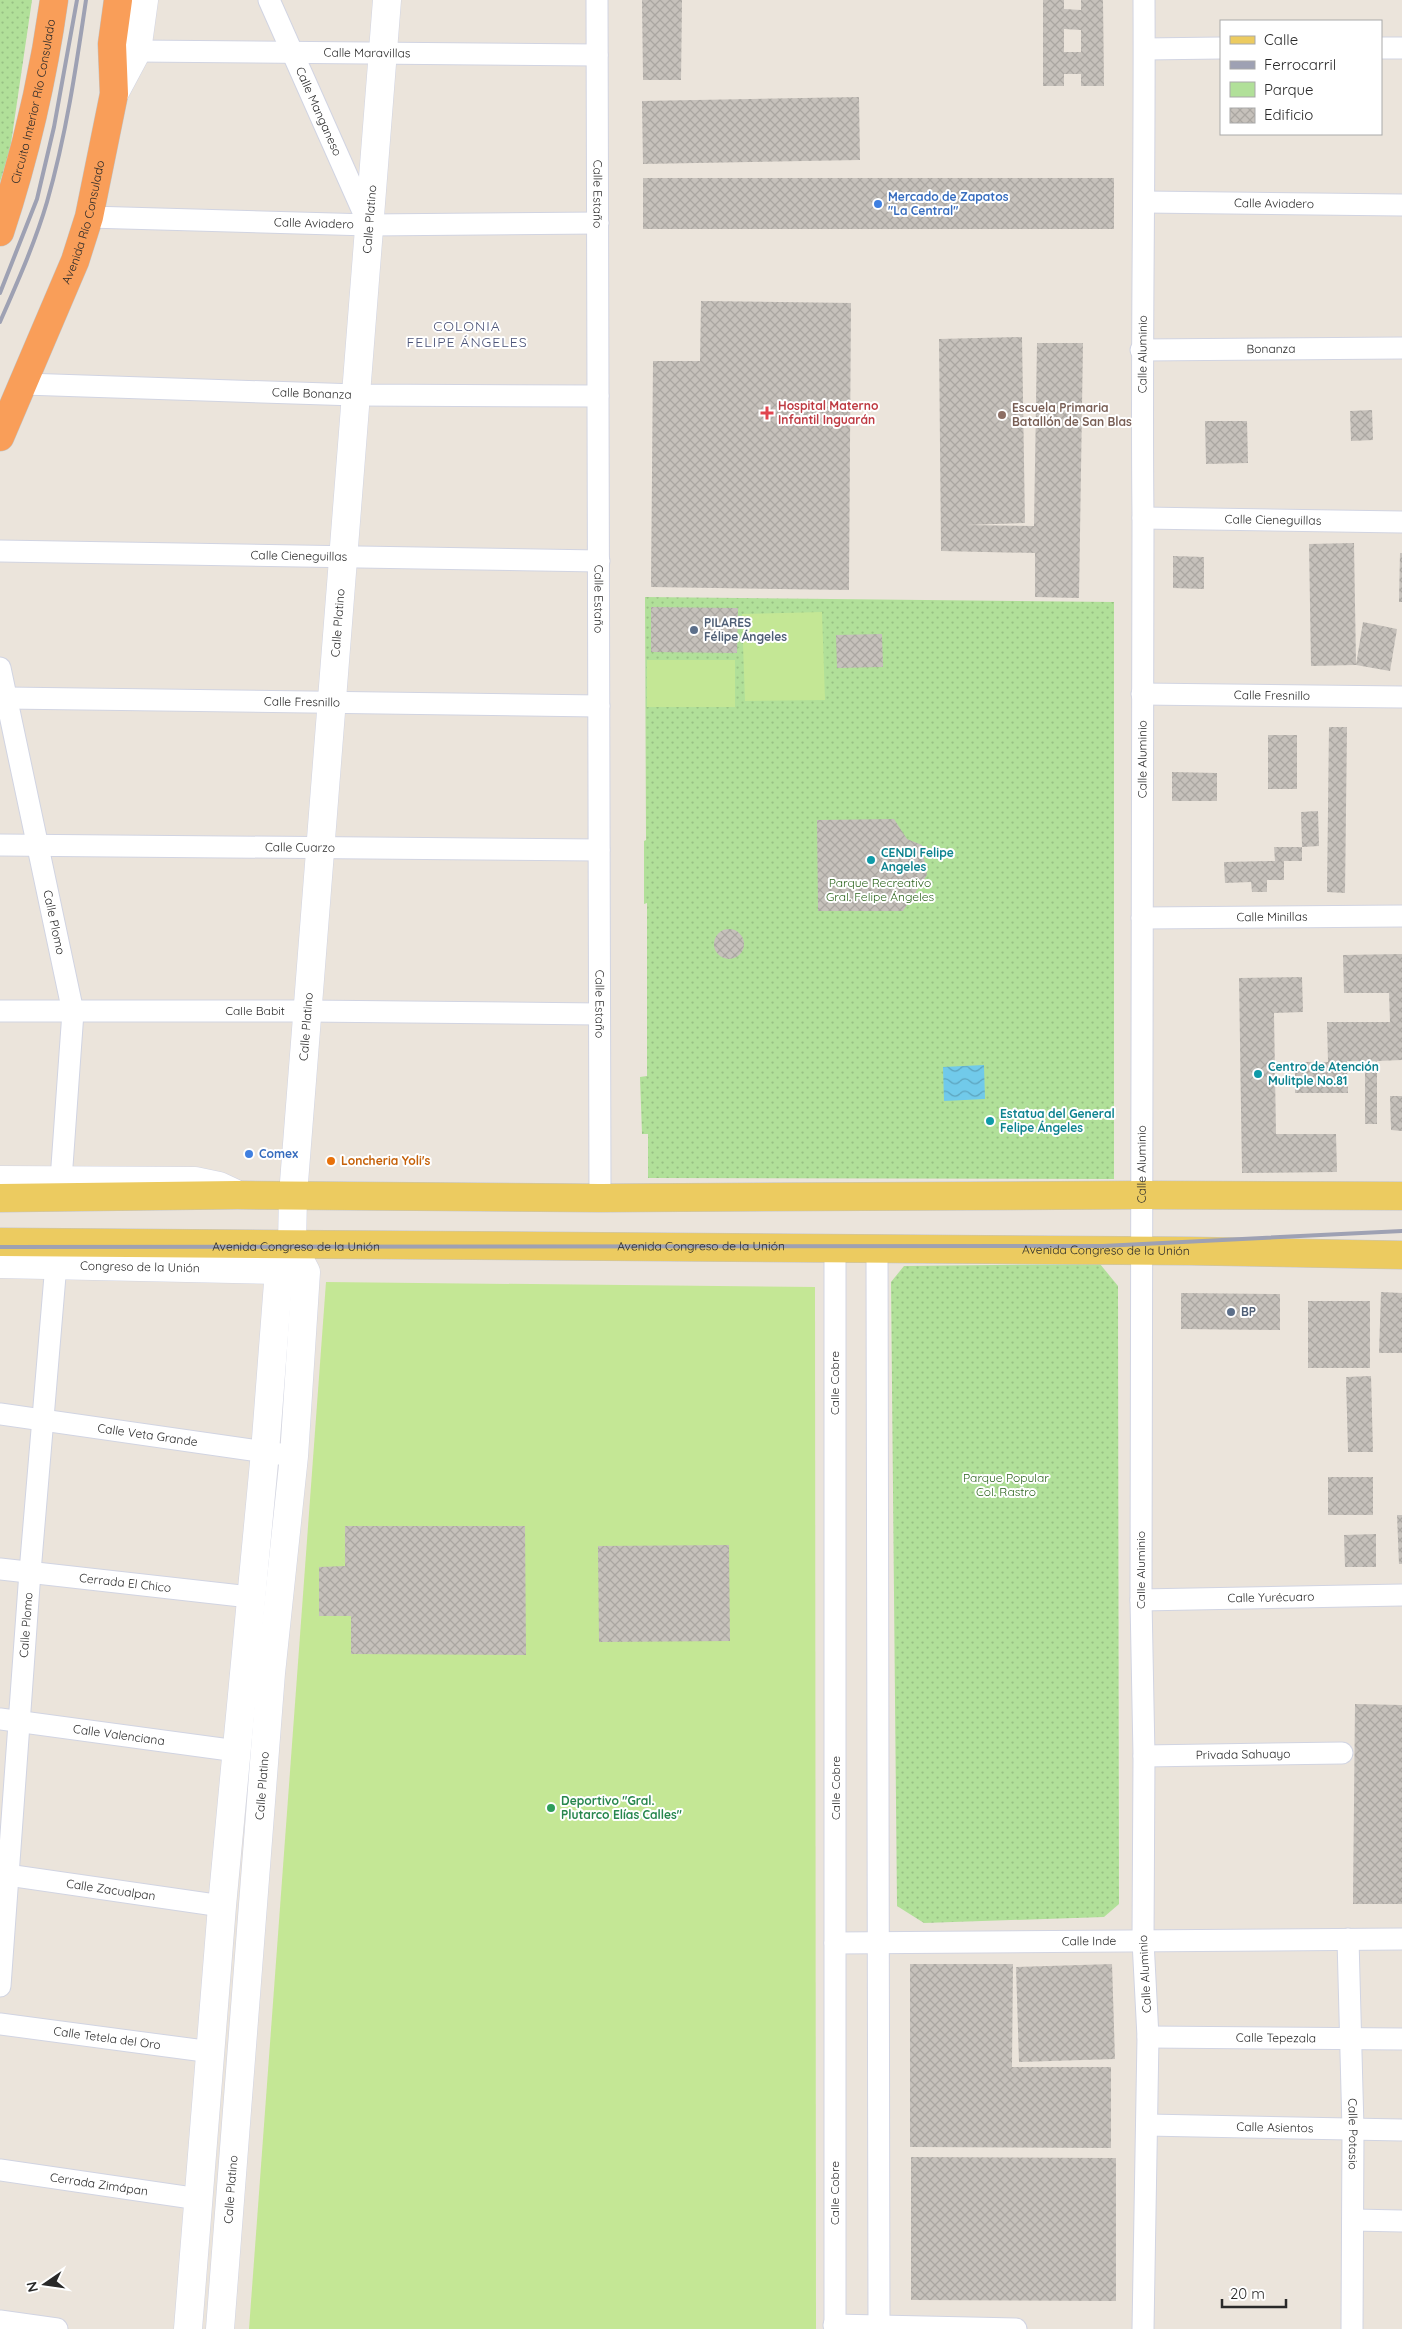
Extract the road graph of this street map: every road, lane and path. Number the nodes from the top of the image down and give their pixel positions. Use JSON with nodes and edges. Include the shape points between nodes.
{"nodes":[{"id":1,"x":54,"y":0,"type":"edge"},
{"id":2,"x":118,"y":0,"type":"edge"},
{"id":3,"x":144,"y":0,"type":"edge"},
{"id":4,"x":269,"y":0,"type":"edge"},
{"id":5,"x":387,"y":0,"type":"edge"},
{"id":6,"x":597,"y":0,"type":"edge"},
{"id":7,"x":1144,"y":0,"type":"edge"},
{"id":8,"x":1220,"y":48,"type":"edge"},
{"id":9,"x":1382,"y":48,"type":"edge"},
{"id":10,"x":1402,"y":48,"type":"edge"},
{"id":11,"x":1144,"y":49,"type":"junction"},
{"id":12,"x":137,"y":51,"type":"junction"},
{"id":13,"x":293,"y":53,"type":"junction"},
{"id":14,"x":383,"y":54,"type":"junction"},
{"id":15,"x":598,"y":55,"type":"junction"},
{"id":16,"x":114,"y":94,"type":"junction"},
{"id":17,"x":1145,"y":202,"type":"junction"},
{"id":18,"x":1402,"y":206,"type":"edge"},
{"id":19,"x":89,"y":217,"type":"junction"},
{"id":20,"x":598,"y":223,"type":"junction"},
{"id":21,"x":369,"y":225,"type":"junction"},
{"id":22,"x":0,"y":232,"type":"edge"},
{"id":23,"x":1402,"y":348,"type":"edge"},
{"id":24,"x":1141,"y":350,"type":"junction"},
{"id":25,"x":24,"y":384,"type":"junction"},
{"id":26,"x":356,"y":395,"type":"junction"},
{"id":27,"x":598,"y":396,"type":"junction"},
{"id":28,"x":0,"y":437,"type":"edge"},
{"id":29,"x":1143,"y":518,"type":"junction"},
{"id":30,"x":1402,"y":522,"type":"edge"},
{"id":31,"x":0,"y":551,"type":"edge"},
{"id":32,"x":343,"y":558,"type":"junction"},
{"id":33,"x":599,"y":561,"type":"junction"},
{"id":34,"x":0,"y":668,"type":"edge"},
{"id":35,"x":1142,"y":694,"type":"junction"},
{"id":36,"x":1402,"y":697,"type":"edge"},
{"id":37,"x":6,"y":698,"type":"junction"},
{"id":38,"x":332,"y":702,"type":"junction"},
{"id":39,"x":599,"y":706,"type":"junction"},
{"id":40,"x":0,"y":845,"type":"edge"},
{"id":41,"x":38,"y":846,"type":"junction"},
{"id":42,"x":320,"y":849,"type":"junction"},
{"id":43,"x":599,"y":850,"type":"junction"},
{"id":44,"x":1402,"y":916,"type":"edge"},
{"id":45,"x":1142,"y":918,"type":"junction"},
{"id":46,"x":0,"y":1011,"type":"edge"},
{"id":47,"x":308,"y":1011,"type":"junction"},
{"id":48,"x":73,"y":1012,"type":"junction"},
{"id":49,"x":599,"y":1014,"type":"junction"},
{"id":50,"x":0,"y":1180,"type":"edge"},
{"id":51,"x":61,"y":1180,"type":"junction"},
{"id":52,"x":237,"y":1195,"type":"junction"},
{"id":53,"x":293,"y":1195,"type":"junction"},
{"id":54,"x":1142,"y":1195,"type":"junction"},
{"id":55,"x":1402,"y":1196,"type":"edge"},
{"id":56,"x":0,"y":1198,"type":"edge"},
{"id":57,"x":600,"y":1198,"type":"junction"},
{"id":58,"x":0,"y":1242,"type":"edge"},
{"id":59,"x":292,"y":1245,"type":"junction"},
{"id":60,"x":835,"y":1248,"type":"junction"},
{"id":61,"x":877,"y":1248,"type":"junction"},
{"id":62,"x":1143,"y":1250,"type":"junction"},
{"id":63,"x":0,"y":1255,"type":"edge"},
{"id":64,"x":1402,"y":1255,"type":"edge"},
{"id":65,"x":0,"y":1264,"type":"edge"},
{"id":66,"x":56,"y":1264,"type":"junction"},
{"id":67,"x":279,"y":1270,"type":"junction"},
{"id":68,"x":0,"y":1414,"type":"edge"},
{"id":69,"x":43,"y":1421,"type":"junction"},
{"id":70,"x":265,"y":1452,"type":"junction"},
{"id":71,"x":294,"y":1456,"type":"junction"},
{"id":72,"x":0,"y":1569,"type":"edge"},
{"id":73,"x":30,"y":1572,"type":"junction"},
{"id":74,"x":1402,"y":1595,"type":"edge"},
{"id":75,"x":250,"y":1597,"type":"junction"},
{"id":76,"x":1141,"y":1600,"type":"junction"},
{"id":77,"x":10,"y":1721,"type":"edge"},
{"id":78,"x":237,"y":1751,"type":"junction"},
{"id":79,"x":1342,"y":1752,"type":"dead end"},
{"id":80,"x":1144,"y":1756,"type":"junction"},
{"id":81,"x":4,"y":1874,"type":"edge"},
{"id":82,"x":222,"y":1906,"type":"junction"},
{"id":83,"x":1348,"y":1939,"type":"junction"},
{"id":84,"x":1402,"y":1939,"type":"edge"},
{"id":85,"x":1143,"y":1940,"type":"junction"},
{"id":86,"x":835,"y":1943,"type":"junction"},
{"id":87,"x":878,"y":1943,"type":"junction"},
{"id":88,"x":0,"y":1986,"type":"edge"},
{"id":89,"x":0,"y":2024,"type":"edge"},
{"id":90,"x":1148,"y":2037,"type":"junction"},
{"id":91,"x":1351,"y":2039,"type":"junction"},
{"id":92,"x":1402,"y":2039,"type":"edge"},
{"id":93,"x":212,"y":2052,"type":"junction"},
{"id":94,"x":1148,"y":2125,"type":"junction"},
{"id":95,"x":1353,"y":2130,"type":"junction"},
{"id":96,"x":1402,"y":2130,"type":"edge"},
{"id":97,"x":0,"y":2170,"type":"edge"},
{"id":98,"x":199,"y":2199,"type":"junction"},
{"id":99,"x":1353,"y":2220,"type":"junction"},
{"id":100,"x":1402,"y":2221,"type":"edge"},
{"id":101,"x":0,"y":2321,"type":"edge"},
{"id":102,"x":834,"y":2327,"type":"edge"},
{"id":103,"x":879,"y":2327,"type":"edge"},
{"id":104,"x":57,"y":2329,"type":"edge"},
{"id":105,"x":188,"y":2329,"type":"edge"},
{"id":106,"x":220,"y":2329,"type":"edge"},
{"id":107,"x":1016,"y":2329,"type":"edge"},
{"id":108,"x":1143,"y":2329,"type":"edge"},
{"id":109,"x":1352,"y":2329,"type":"edge"}],
"edges":[{"from":1,"to":22,"type":"highway","name":"Circuito Interior Río Consulado","via":[[28,136]]},
{"from":2,"to":16,"type":"highway","via":[[112,44]]},
{"from":3,"to":12,"type":"street","name":"Avenida Río Consulado"},
{"from":4,"to":13,"type":"street","name":"Calle Manganeso"},
{"from":5,"to":14,"type":"street","name":"Calle Platino"},
{"from":6,"to":15,"type":"street","name":"Calle Estaño"},
{"from":7,"to":11,"type":"street","name":"Calle Aluminio"},
{"from":8,"to":11,"type":"street"},
{"from":9,"to":10,"type":"street"},
{"from":11,"to":17,"type":"street","name":"Calle Aluminio"},
{"from":12,"to":13,"type":"street","name":"Calle Maravillas"},
{"from":12,"to":16,"type":"street","name":"Avenida Río Consulado"},
{"from":13,"to":14,"type":"street","name":"Calle Maravillas"},
{"from":13,"to":21,"type":"street","name":"Calle Manganeso"},
{"from":14,"to":15,"type":"street","name":"Calle Maravillas"},
{"from":14,"to":21,"type":"street","name":"Calle Platino"},
{"from":15,"to":20,"type":"street","name":"Calle Estaño"},
{"from":16,"to":19,"type":"highway","name":"Avenida Río Consulado"},
{"from":17,"to":18,"type":"street","name":"Calle Aviadero"},
{"from":17,"to":24,"type":"street","name":"Calle Aluminio"},
{"from":19,"to":21,"type":"street","name":"Calle Aviadero"},
{"from":19,"to":25,"type":"highway","name":"Avenida Río Consulado"},
{"from":20,"to":21,"type":"street","name":"Calle Aviadero"},
{"from":20,"to":27,"type":"street","name":"Calle Estaño"},
{"from":21,"to":26,"type":"street","name":"Calle Platino"},
{"from":23,"to":24,"type":"street","name":"Bonanza"},
{"from":24,"to":29,"type":"street","name":"Calle Aluminio"},
{"from":25,"to":26,"type":"street","name":"Calle Bonanza"},
{"from":25,"to":28,"type":"highway","name":"Avenida Río Consulado"},
{"from":26,"to":27,"type":"street","name":"Calle Bonanza"},
{"from":26,"to":32,"type":"street","name":"Calle Platino"},
{"from":27,"to":33,"type":"street","name":"Calle Estaño"},
{"from":29,"to":30,"type":"street","name":"Calle Cieneguillas"},
{"from":29,"to":35,"type":"street","name":"Calle Aluminio"},
{"from":31,"to":32,"type":"street","name":"Calle Cieneguillas"},
{"from":32,"to":33,"type":"street","name":"Calle Cieneguillas"},
{"from":32,"to":38,"type":"street","name":"Calle Platino"},
{"from":33,"to":39,"type":"street","name":"Calle Estaño"},
{"from":34,"to":37,"type":"street","name":"Calle Plomo"},
{"from":35,"to":36,"type":"street","name":"Calle Fresnillo"},
{"from":35,"to":45,"type":"street","name":"Calle Aluminio"},
{"from":37,"to":38,"type":"street","name":"Calle Fresnillo"},
{"from":37,"to":41,"type":"street","name":"Calle Plomo"},
{"from":38,"to":39,"type":"street","name":"Calle Fresnillo"},
{"from":38,"to":42,"type":"street","name":"Calle Platino"},
{"from":39,"to":43,"type":"street","name":"Calle Estaño"},
{"from":40,"to":41,"type":"street","name":"Calle Cuarzo"},
{"from":41,"to":42,"type":"street","name":"Calle Cuarzo"},
{"from":41,"to":48,"type":"street","name":"Calle Plomo"},
{"from":42,"to":43,"type":"street","name":"Calle Cuarzo"},
{"from":42,"to":47,"type":"street","name":"Calle Platino"},
{"from":43,"to":49,"type":"street","name":"Calle Estaño"},
{"from":44,"to":45,"type":"street","name":"Calle Minillas"},
{"from":45,"to":54,"type":"street","name":"Calle Aluminio"},
{"from":46,"to":48,"type":"street","name":"Calle Babit"},
{"from":47,"to":48,"type":"street","name":"Calle Babit"},
{"from":47,"to":49,"type":"street","name":"Calle Babit"},
{"from":47,"to":53,"type":"street","name":"Calle Platino"},
{"from":48,"to":51,"type":"street","name":"Calle Plomo"},
{"from":49,"to":57,"type":"street","name":"Calle Estaño"},
{"from":50,"to":51,"type":"street"},
{"from":51,"to":52,"type":"street","via":[[195,1181],[219,1186]]},
{"from":52,"to":53,"type":"main road"},
{"from":52,"to":56,"type":"main road"},
{"from":53,"to":57,"type":"main road"},
{"from":53,"to":59,"type":"street","name":"Calle Platino"},
{"from":54,"to":55,"type":"main road"},
{"from":54,"to":57,"type":"main road"},
{"from":54,"to":62,"type":"street","name":"Calle Aluminio"},
{"from":58,"to":59,"type":"main road","name":"Avenida Congreso de la Unión"},
{"from":59,"to":60,"type":"main road","name":"Avenida Congreso de la Unión"},
{"from":59,"to":63,"type":"street","via":[[219,1255]]},
{"from":59,"to":67,"type":"street","name":"Calle Platino"},
{"from":59,"to":71,"type":"street","name":"Calle Platino","via":[[306,1272]]},
{"from":60,"to":61,"type":"main road","name":"Avenida Congreso de la Unión"},
{"from":60,"to":86,"type":"street","name":"Calle Cobre"},
{"from":61,"to":62,"type":"main road","name":"Avenida Congreso de la Unión"},
{"from":61,"to":87,"type":"street"},
{"from":62,"to":64,"type":"main road","name":"Avenida Congreso de la Unión"},
{"from":62,"to":76,"type":"street","name":"Calle Aluminio"},
{"from":65,"to":66,"type":"street","name":"Congreso de la Unión"},
{"from":66,"to":67,"type":"street","name":"Congreso de la Unión"},
{"from":66,"to":69,"type":"street","name":"Calle Plomo"},
{"from":67,"to":70,"type":"street","name":"Calle Platino"},
{"from":68,"to":69,"type":"street","name":"Calle Veta Grande"},
{"from":69,"to":70,"type":"street","name":"Calle Veta Grande"},
{"from":69,"to":73,"type":"street","name":"Calle Plomo"},
{"from":70,"to":71,"type":"street","name":"Calle Veta Grande"},
{"from":70,"to":75,"type":"street","name":"Calle Platino"},
{"from":71,"to":106,"type":"street","name":"Calle Platino","via":[[271,1673]]},
{"from":72,"to":73,"type":"street","name":"Cerrada El Chico"},
{"from":73,"to":75,"type":"street","name":"Cerrada El Chico"},
{"from":73,"to":77,"type":"street","name":"Calle Plomo"},
{"from":74,"to":76,"type":"street","name":"Calle Yurécuaro"},
{"from":75,"to":78,"type":"street","name":"Calle Platino"},
{"from":76,"to":80,"type":"street","name":"Calle Aluminio"},
{"from":77,"to":78,"type":"street","name":"Calle Valenciana"},
{"from":77,"to":81,"type":"street","name":"Calle Plomo"},
{"from":78,"to":82,"type":"street","name":"Calle Platino"},
{"from":79,"to":80,"type":"street","name":"Privada Sahuayo"},
{"from":80,"to":85,"type":"street","name":"Calle Aluminio"},
{"from":81,"to":82,"type":"street","name":"Calle Zacualpan"},
{"from":81,"to":88,"type":"street","name":"Calle Plomo"},
{"from":82,"to":93,"type":"street","name":"Calle Platino"},
{"from":83,"to":84,"type":"street","name":"Calle Inde"},
{"from":83,"to":85,"type":"street","name":"Calle Inde"},
{"from":83,"to":91,"type":"street","name":"Calle Potasio"},
{"from":85,"to":87,"type":"street","name":"Calle Inde"},
{"from":85,"to":90,"type":"street","name":"Calle Aluminio"},
{"from":86,"to":87,"type":"street","name":"Calle Inde"},
{"from":86,"to":102,"type":"street","name":"Calle Cobre"},
{"from":87,"to":103,"type":"street"},
{"from":89,"to":93,"type":"street","name":"Calle Tetela del Oro"},
{"from":90,"to":91,"type":"street","name":"Calle Tepezala"},
{"from":90,"to":94,"type":"street","name":"Calle Aluminio"},
{"from":91,"to":92,"type":"street","name":"Calle Tepezala"},
{"from":91,"to":95,"type":"street","name":"Calle Potasio"},
{"from":93,"to":98,"type":"street","name":"Calle Platino"},
{"from":94,"to":95,"type":"street","name":"Calle Asientos"},
{"from":94,"to":108,"type":"street","name":"Calle Aluminio"},
{"from":95,"to":96,"type":"street","name":"Calle Asientos"},
{"from":95,"to":99,"type":"street","name":"Calle Potasio"},
{"from":97,"to":98,"type":"street","name":"Cerrada Zimápan"},
{"from":98,"to":105,"type":"street","name":"Calle Platino"},
{"from":99,"to":100,"type":"street"},
{"from":99,"to":109,"type":"street","name":"Calle Potasio"},
{"from":101,"to":104,"type":"street"},
{"from":102,"to":103,"type":"street"},
{"from":103,"to":107,"type":"street"}]}
